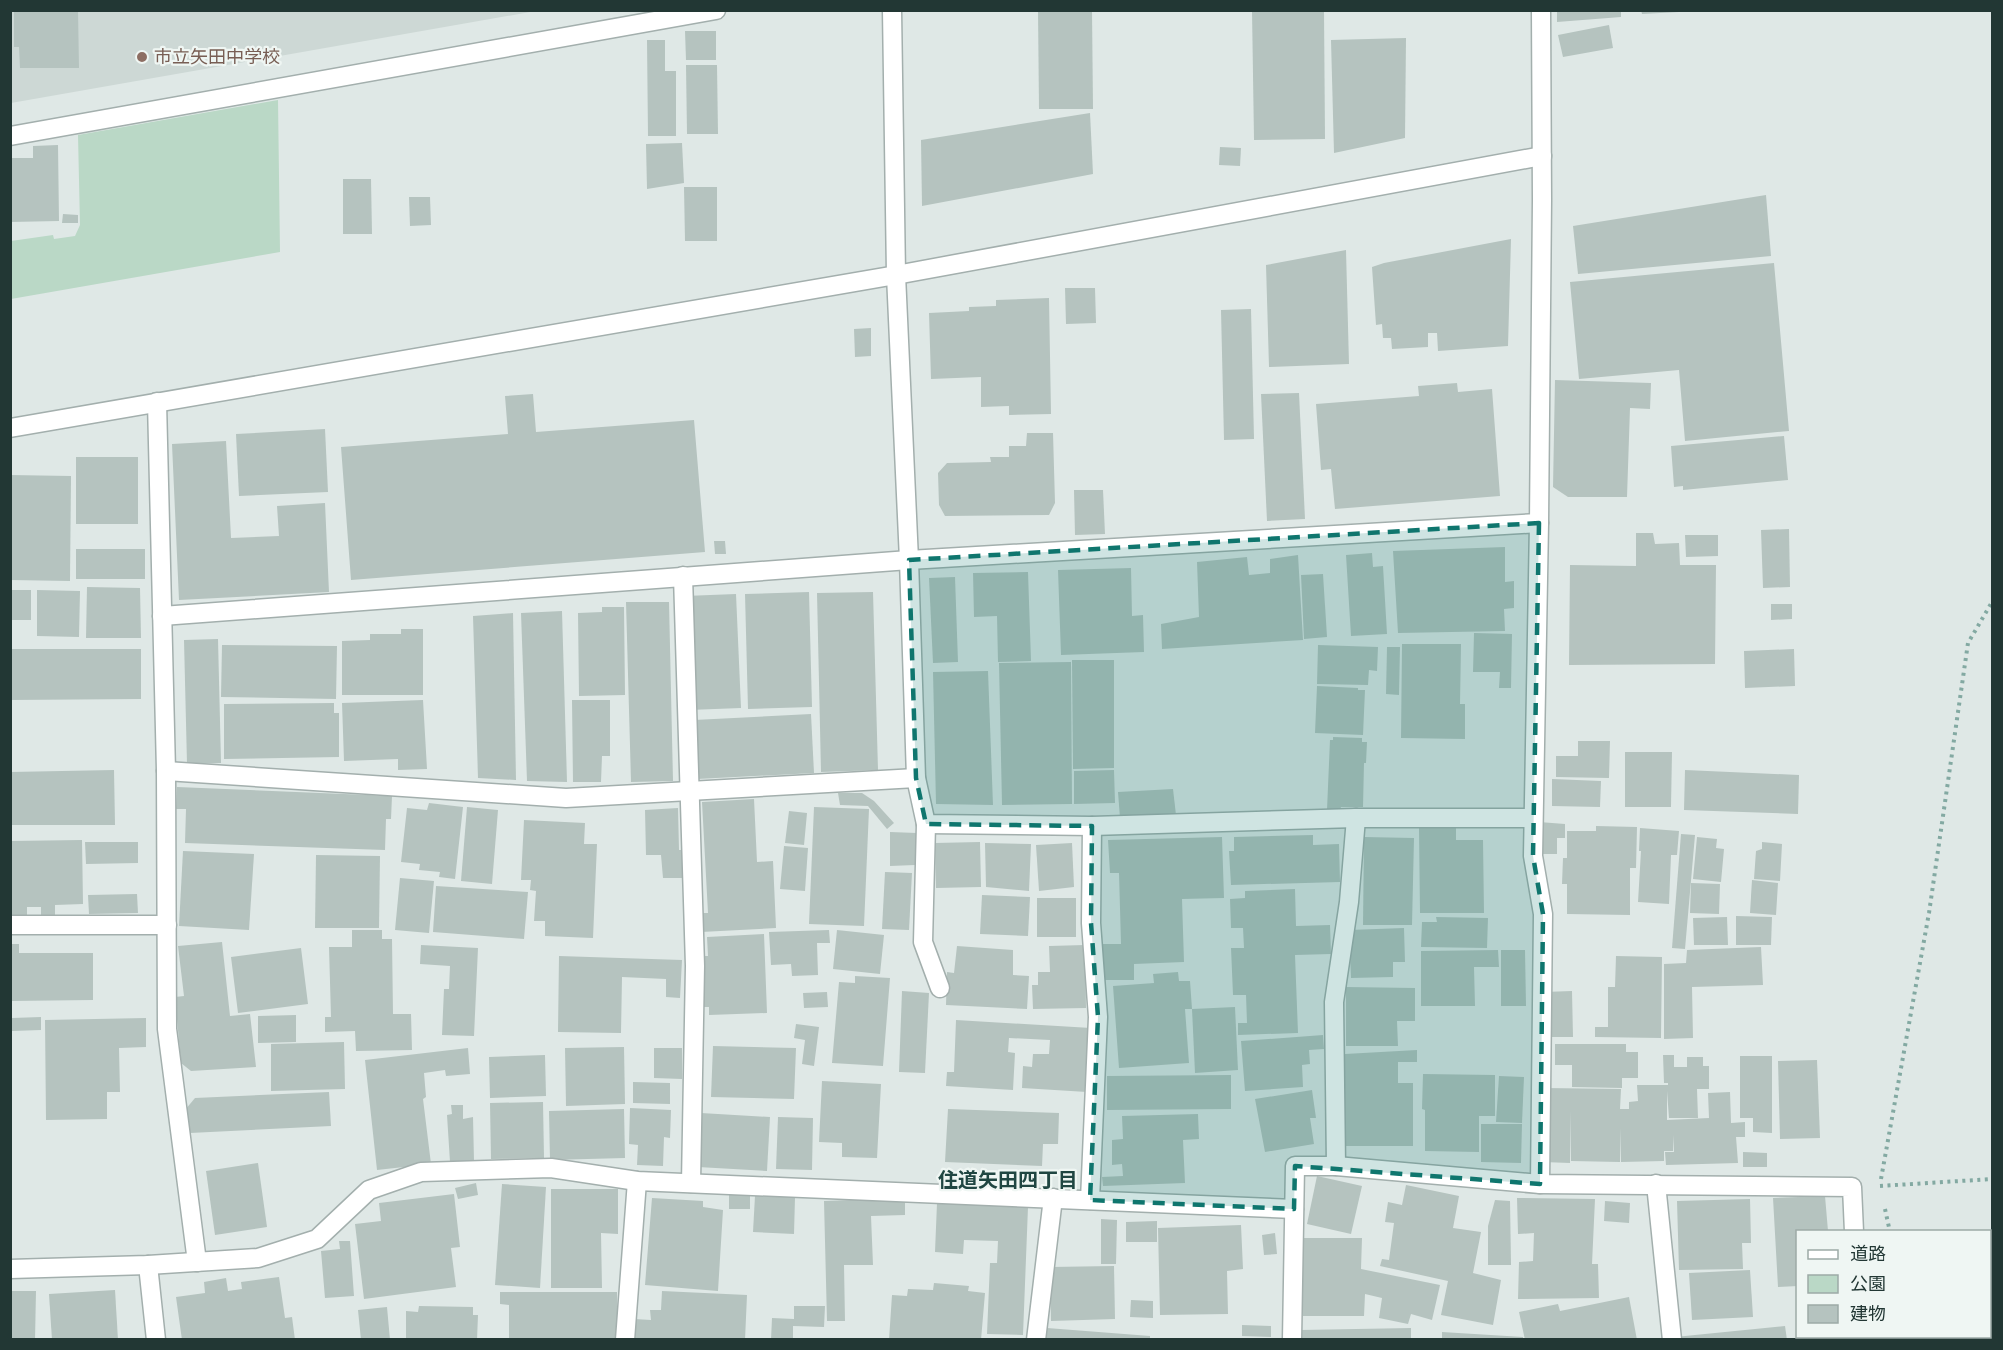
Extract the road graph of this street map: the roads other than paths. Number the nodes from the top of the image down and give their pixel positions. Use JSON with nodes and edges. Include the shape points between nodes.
{"nodes":[{"id":1,"x":716,"y":10,"type":"edge"},
{"id":2,"x":892,"y":10,"type":"edge"},
{"id":3,"x":1541,"y":10,"type":"edge"},
{"id":4,"x":10,"y":136,"type":"edge"},
{"id":5,"x":1542,"y":156,"type":"junction"},
{"id":6,"x":896,"y":275,"type":"junction"},
{"id":7,"x":158,"y":402,"type":"junction"},
{"id":8,"x":10,"y":428,"type":"edge"},
{"id":9,"x":1539,"y":523,"type":"junction"},
{"id":10,"x":909,"y":560,"type":"junction"},
{"id":11,"x":683,"y":576,"type":"junction"},
{"id":12,"x":162,"y":616,"type":"junction"},
{"id":13,"x":166,"y":771,"type":"junction"},
{"id":14,"x":916,"y":778,"type":"junction"},
{"id":15,"x":690,"y":791,"type":"junction"},
{"id":16,"x":1356,"y":818,"type":"junction"},
{"id":17,"x":1533,"y":818,"type":"junction"},
{"id":18,"x":926,"y":824,"type":"junction"},
{"id":19,"x":1092,"y":826,"type":"junction"},
{"id":20,"x":10,"y":925,"type":"edge"},
{"id":21,"x":166,"y":925,"type":"junction"},
{"id":22,"x":940,"y":988,"type":"dead end"},
{"id":23,"x":1336,"y":1166,"type":"junction"},
{"id":24,"x":637,"y":1181,"type":"junction"},
{"id":25,"x":691,"y":1183,"type":"junction"},
{"id":26,"x":1540,"y":1184,"type":"junction"},
{"id":27,"x":1656,"y":1184,"type":"junction"},
{"id":28,"x":1053,"y":1198,"type":"junction"},
{"id":29,"x":1090,"y":1200,"type":"junction"},
{"id":30,"x":1294,"y":1209,"type":"junction"},
{"id":31,"x":1854,"y":1230,"type":"edge"},
{"id":32,"x":197,"y":1262,"type":"junction"},
{"id":33,"x":148,"y":1265,"type":"junction"},
{"id":34,"x":10,"y":1269,"type":"edge"},
{"id":35,"x":156,"y":1340,"type":"edge"},
{"id":36,"x":625,"y":1340,"type":"edge"},
{"id":37,"x":1036,"y":1340,"type":"edge"},
{"id":38,"x":1292,"y":1340,"type":"edge"},
{"id":39,"x":1672,"y":1340,"type":"edge"}],
"edges":[{"from":1,"to":4,"type":"street"},
{"from":2,"to":6,"type":"street"},
{"from":3,"to":5,"type":"street"},
{"from":5,"to":6,"type":"street"},
{"from":5,"to":9,"type":"street"},
{"from":6,"to":7,"type":"street"},
{"from":6,"to":10,"type":"street"},
{"from":7,"to":8,"type":"street"},
{"from":7,"to":12,"type":"street"},
{"from":9,"to":10,"type":"street"},
{"from":9,"to":17,"type":"street"},
{"from":10,"to":11,"type":"street"},
{"from":10,"to":14,"type":"street"},
{"from":11,"to":12,"type":"street"},
{"from":11,"to":15,"type":"street"},
{"from":12,"to":13,"type":"street"},
{"from":13,"to":15,"type":"street","via":[[566,798]]},
{"from":13,"to":21,"type":"street"},
{"from":14,"to":15,"type":"street"},
{"from":14,"to":18,"type":"street"},
{"from":15,"to":25,"type":"street","via":[[695,966]]},
{"from":16,"to":17,"type":"street"},
{"from":16,"to":19,"type":"street"},
{"from":16,"to":23,"type":"street","via":[[1349,902],[1334,1002]]},
{"from":17,"to":26,"type":"street","via":[[1533,856],[1543,914]]},
{"from":18,"to":19,"type":"street"},
{"from":18,"to":22,"type":"street","via":[[923,942]]},
{"from":19,"to":29,"type":"street","via":[[1091,923],[1098,1017]]},
{"from":20,"to":21,"type":"street"},
{"from":21,"to":32,"type":"street","via":[[167,1029]]},
{"from":23,"to":26,"type":"street"},
{"from":23,"to":30,"type":"street","via":[[1295,1166]]},
{"from":24,"to":25,"type":"street"},
{"from":24,"to":32,"type":"street","via":[[551,1168],[421,1172],[369,1190],[317,1239],[258,1258]]},
{"from":24,"to":36,"type":"street"},
{"from":25,"to":28,"type":"street"},
{"from":26,"to":27,"type":"street"},
{"from":27,"to":31,"type":"street","via":[[1852,1187]]},
{"from":27,"to":39,"type":"street"},
{"from":28,"to":29,"type":"street"},
{"from":28,"to":37,"type":"street"},
{"from":29,"to":30,"type":"street"},
{"from":30,"to":38,"type":"street"},
{"from":32,"to":33,"type":"street"},
{"from":33,"to":34,"type":"street"},
{"from":33,"to":35,"type":"street"}]}
